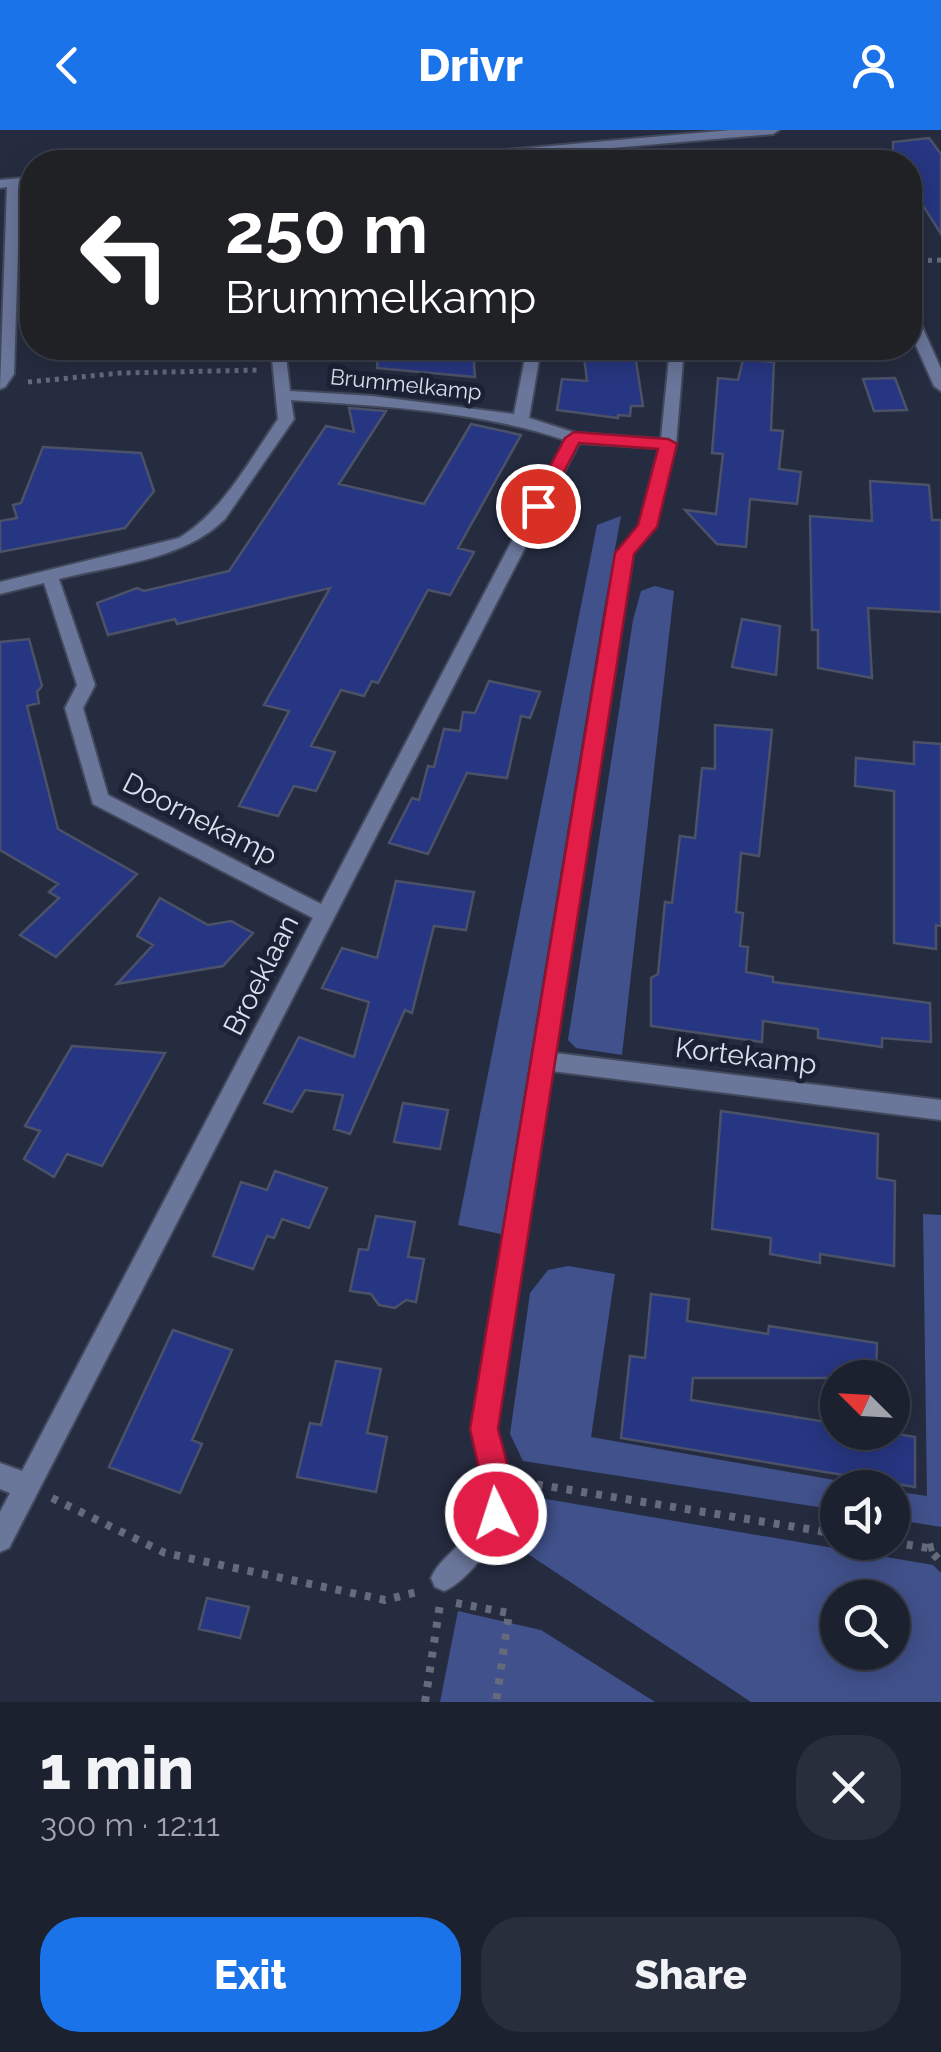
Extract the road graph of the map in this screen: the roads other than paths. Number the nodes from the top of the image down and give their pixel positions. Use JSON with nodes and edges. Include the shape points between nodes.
{"nodes":[{"id":1,"x":772,"y":130,"type":"edge"},
{"id":2,"x":644,"y":137,"type":"edge"},
{"id":3,"x":524,"y":150,"type":"edge"},
{"id":4,"x":7,"y":184,"type":"edge"},
{"id":5,"x":922,"y":342,"type":"edge"},
{"id":6,"x":280,"y":360,"type":"edge"},
{"id":7,"x":532,"y":360,"type":"edge"},
{"id":8,"x":676,"y":360,"type":"edge"},
{"id":9,"x":0,"y":384,"type":"edge"},
{"id":10,"x":941,"y":386,"type":"edge"},
{"id":11,"x":285,"y":395,"type":"junction"},
{"id":12,"x":521,"y":420,"type":"junction"},
{"id":13,"x":574,"y":438,"type":"junction"},
{"id":14,"x":668,"y":444,"type":"junction"},
{"id":15,"x":50,"y":576,"type":"junction"},
{"id":16,"x":0,"y":588,"type":"edge"},
{"id":17,"x":323,"y":914,"type":"junction"},
{"id":18,"x":543,"y":1061,"type":"junction"},
{"id":19,"x":941,"y":1110,"type":"edge"},
{"id":20,"x":0,"y":1476,"type":"edge"},
{"id":21,"x":27,"y":1486,"type":"junction"},
{"id":22,"x":0,"y":1539,"type":"edge"},
{"id":23,"x":444,"y":1578,"type":"road end"}],
"edges":[{"from":1,"to":2,"type":"street"},
{"from":2,"to":3,"type":"street"},
{"from":4,"to":9,"type":"street","via":[[7,374]]},
{"from":5,"to":10,"type":"street"},
{"from":6,"to":11,"type":"street"},
{"from":7,"to":12,"type":"street"},
{"from":8,"to":14,"type":"street"},
{"from":11,"to":12,"type":"street","name":"Brummelkamp"},
{"from":11,"to":15,"type":"street","via":[[286,419],[205,530],[160,551]]},
{"from":12,"to":13,"type":"street","name":"Brummelkamp"},
{"from":13,"to":14,"type":"street","name":"Brummelkamp"},
{"from":13,"to":17,"type":"street","name":"Broeklaan"},
{"from":14,"to":18,"type":"street","via":[[647,527],[625,553]]},
{"from":15,"to":16,"type":"street"},
{"from":15,"to":17,"type":"street","name":"Doornekamp","via":[[86,685],[74,708],[100,800]]},
{"from":17,"to":21,"type":"street","name":"Broeklaan"},
{"from":18,"to":19,"type":"street","name":"Kortekamp"},
{"from":18,"to":23,"type":"street","via":[[484,1429],[496,1478],[496,1514],[478,1546]]},
{"from":20,"to":21,"type":"street"},
{"from":21,"to":22,"type":"street","name":"Broeklaan"}]}
